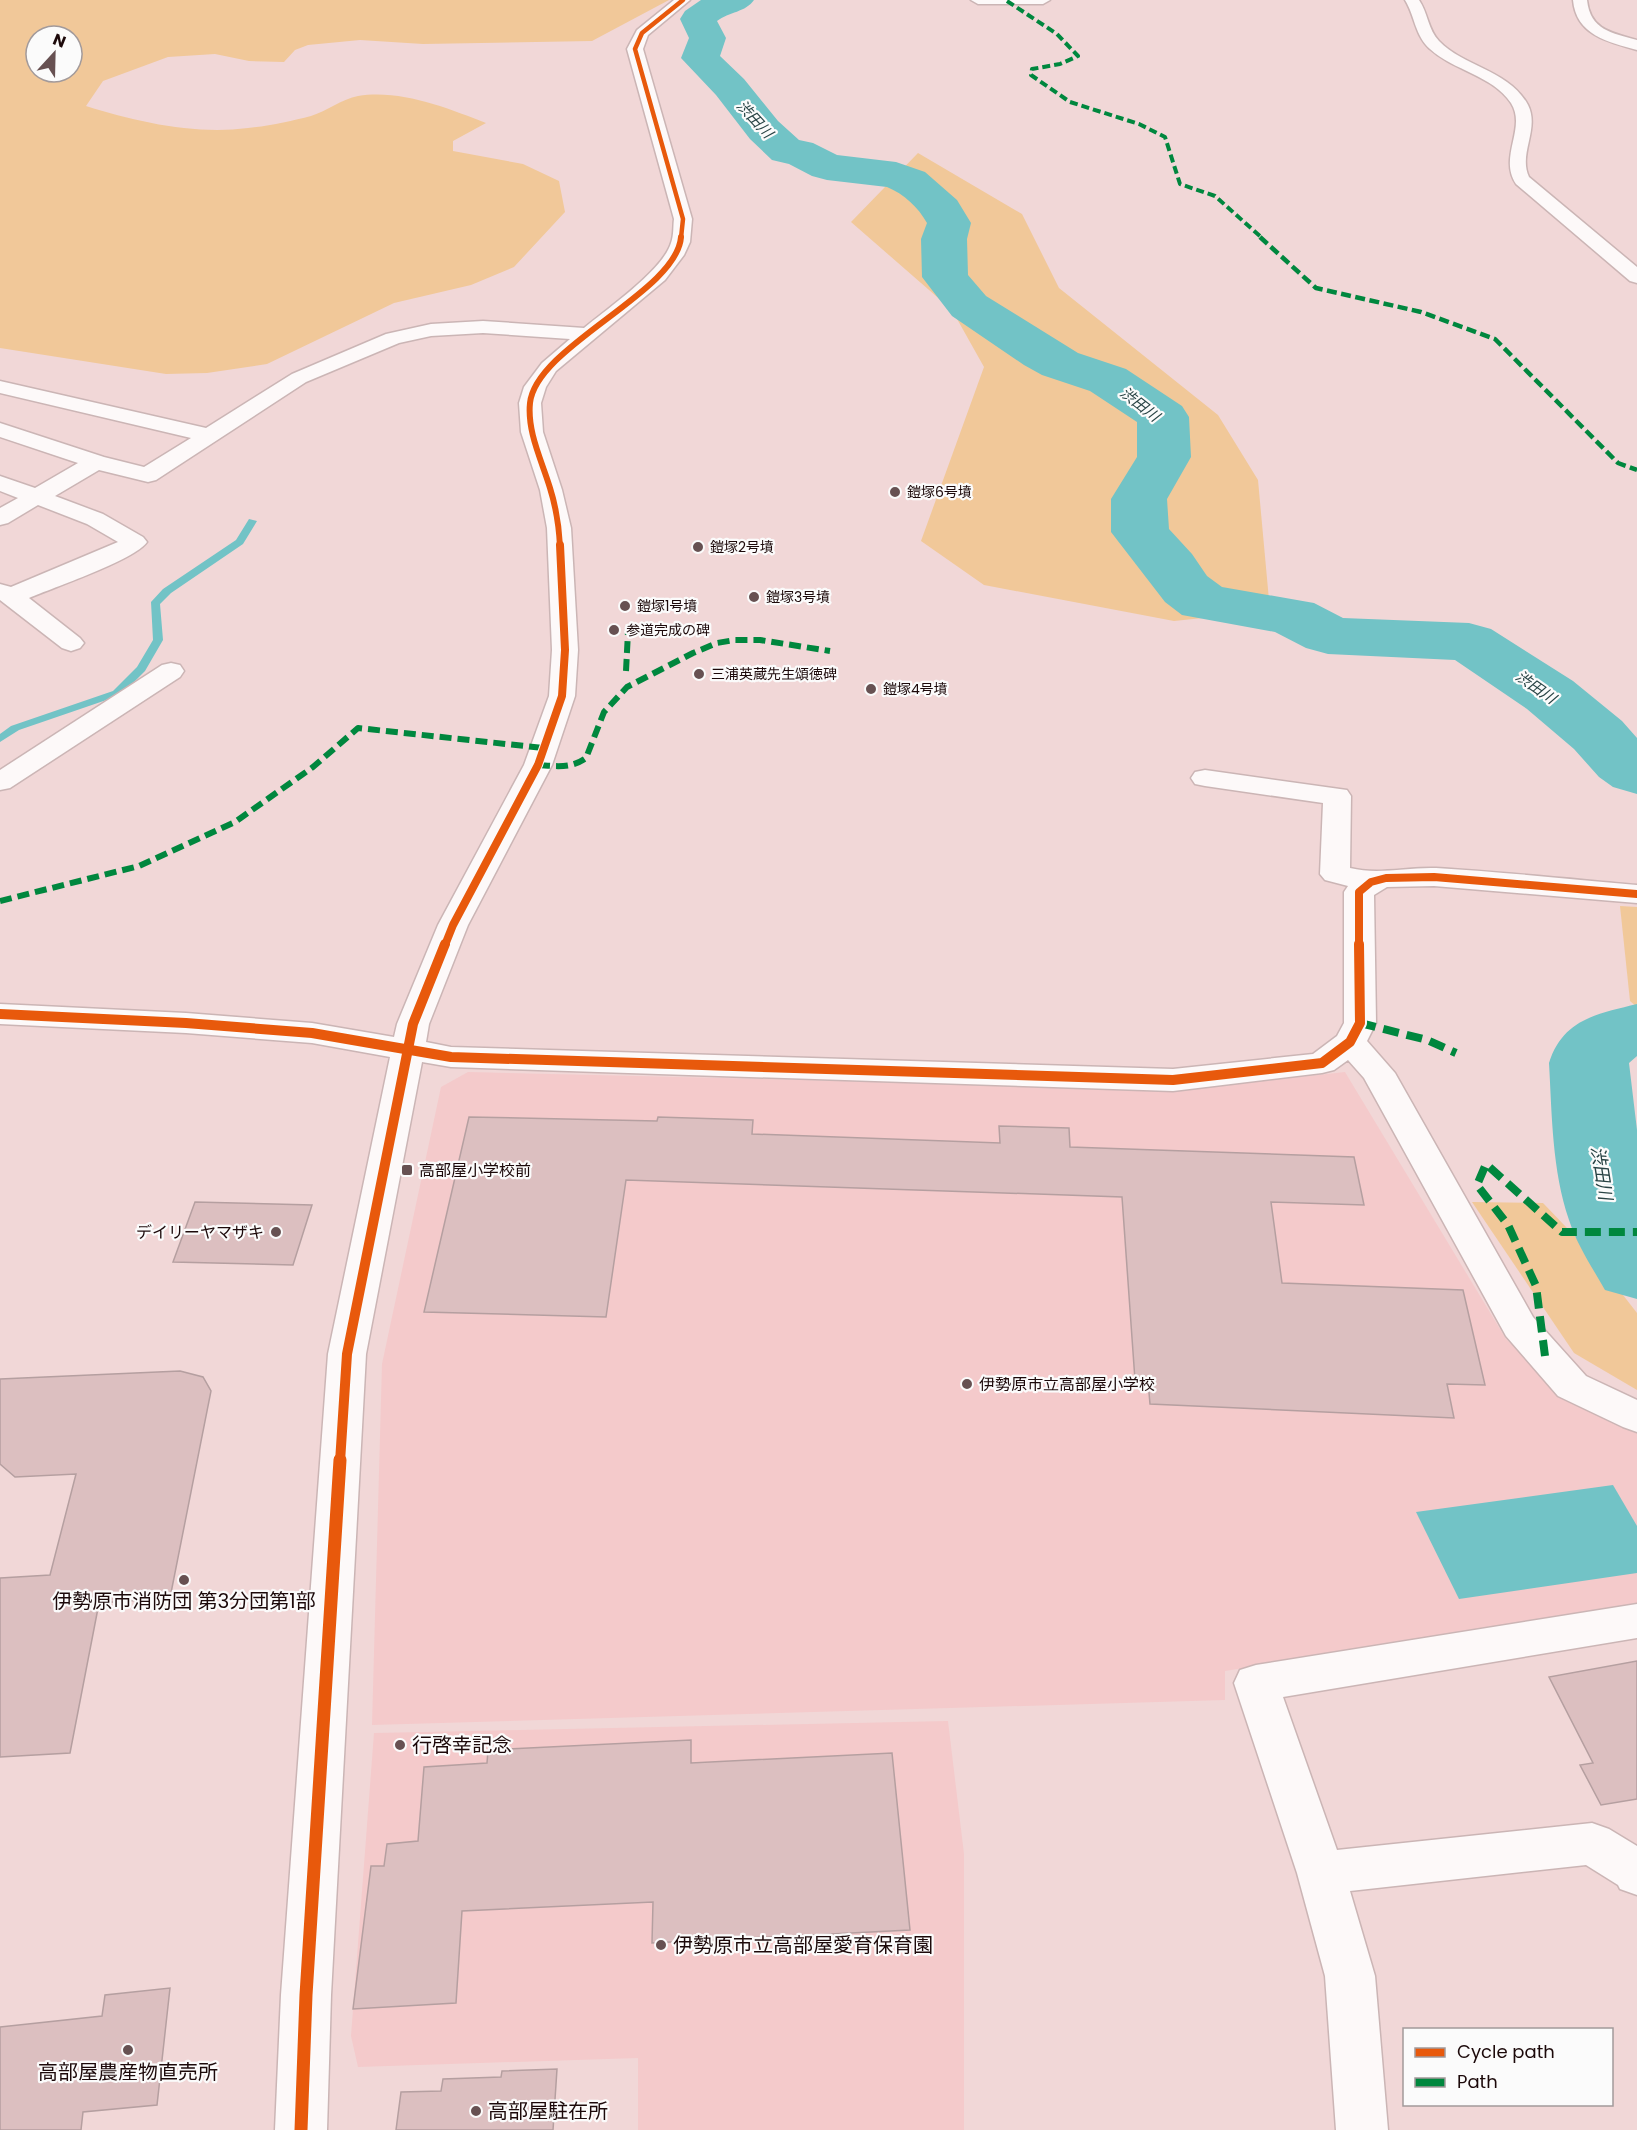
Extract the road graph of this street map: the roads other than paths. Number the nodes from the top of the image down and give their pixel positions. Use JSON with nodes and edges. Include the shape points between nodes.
{"nodes":[{"id":1,"x":683,"y":0,"type":"edge"},
{"id":2,"x":978,"y":0,"type":"edge"},
{"id":3,"x":1043,"y":0,"type":"edge"},
{"id":4,"x":1412,"y":0,"type":"edge"},
{"id":5,"x":1580,"y":0,"type":"edge"},
{"id":6,"x":1027,"y":1,"type":"edge"},
{"id":7,"x":1637,"y":45,"type":"edge"},
{"id":8,"x":1637,"y":277,"type":"edge"},
{"id":9,"x":586,"y":334,"type":"junction"},
{"id":10,"x":0,"y":387,"type":"edge"},
{"id":11,"x":47,"y":398,"type":"junction"},
{"id":12,"x":0,"y":422,"type":"edge"},
{"id":13,"x":0,"y":430,"type":"edge"},
{"id":14,"x":210,"y":436,"type":"junction"},
{"id":15,"x":96,"y":462,"type":"junction"},
{"id":16,"x":0,"y":483,"type":"edge"},
{"id":17,"x":33,"y":496,"type":"junction"},
{"id":18,"x":0,"y":518,"type":"edge"},
{"id":19,"x":6,"y":593,"type":"edge"},
{"id":20,"x":71,"y":643,"type":"dead end"},
{"id":21,"x":171,"y":671,"type":"dead end"},
{"id":22,"x":1205,"y":778,"type":"dead end"},
{"id":23,"x":0,"y":782,"type":"edge"},
{"id":24,"x":1371,"y":882,"type":"junction"},
{"id":25,"x":1637,"y":894,"type":"edge"},
{"id":26,"x":0,"y":1014,"type":"edge"},
{"id":27,"x":1350,"y":1042,"type":"junction"},
{"id":28,"x":408,"y":1051,"type":"junction"},
{"id":29,"x":1637,"y":1417,"type":"edge"},
{"id":30,"x":1637,"y":1621,"type":"edge"},
{"id":31,"x":1636,"y":1871,"type":"edge"},
{"id":32,"x":1321,"y":1873,"type":"junction"},
{"id":33,"x":301,"y":2130,"type":"edge"},
{"id":34,"x":1362,"y":2130,"type":"edge"}],
"edges":[{"from":1,"to":9,"type":"street","via":[[642,33],[635,49],[683,219],[681,242],[658,276]]},
{"from":2,"to":6,"type":"street"},
{"from":3,"to":6,"type":"street"},
{"from":4,"to":8,"type":"street","via":[[1435,47],[1497,83],[1522,106],[1524,117],[1516,166],[1522,180]]},
{"from":5,"to":7,"type":"street","via":[[1583,22]]},
{"from":9,"to":14,"type":"street","via":[[483,327],[410,333],[299,378]]},
{"from":9,"to":28,"type":"street","via":[[549,367],[535,387],[530,403],[532,432],[559,528],[565,650],[562,696],[538,765],[453,925],[413,1024]]},
{"from":10,"to":11,"type":"street"},
{"from":11,"to":12,"type":"street"},
{"from":11,"to":14,"type":"street"},
{"from":13,"to":15,"type":"street"},
{"from":14,"to":15,"type":"street","via":[[148,475]]},
{"from":15,"to":17,"type":"street"},
{"from":16,"to":17,"type":"street"},
{"from":17,"to":18,"type":"street"},
{"from":17,"to":19,"type":"street","via":[[95,519],[135,542]]},
{"from":19,"to":20,"type":"street"},
{"from":21,"to":23,"type":"street"},
{"from":22,"to":24,"type":"street","via":[[1261,776],[1337,796],[1335,874]]},
{"from":24,"to":25,"type":"street","via":[[1386,878],[1434,878]]},
{"from":24,"to":27,"type":"street","via":[[1359,892],[1360,1023]]},
{"from":26,"to":28,"type":"street","via":[[312,1033]]},
{"from":27,"to":28,"type":"street","via":[[1322,1063],[1173,1080],[451,1058]]},
{"from":27,"to":29,"type":"street","via":[[1377,1073],[1520,1326],[1572,1386]]},
{"from":28,"to":33,"type":"street","via":[[347,1354]]},
{"from":30,"to":32,"type":"street","via":[[1256,1683]]},
{"from":31,"to":32,"type":"street","via":[[1592,1844]]},
{"from":32,"to":34,"type":"street","via":[[1350,1976]]}]}
